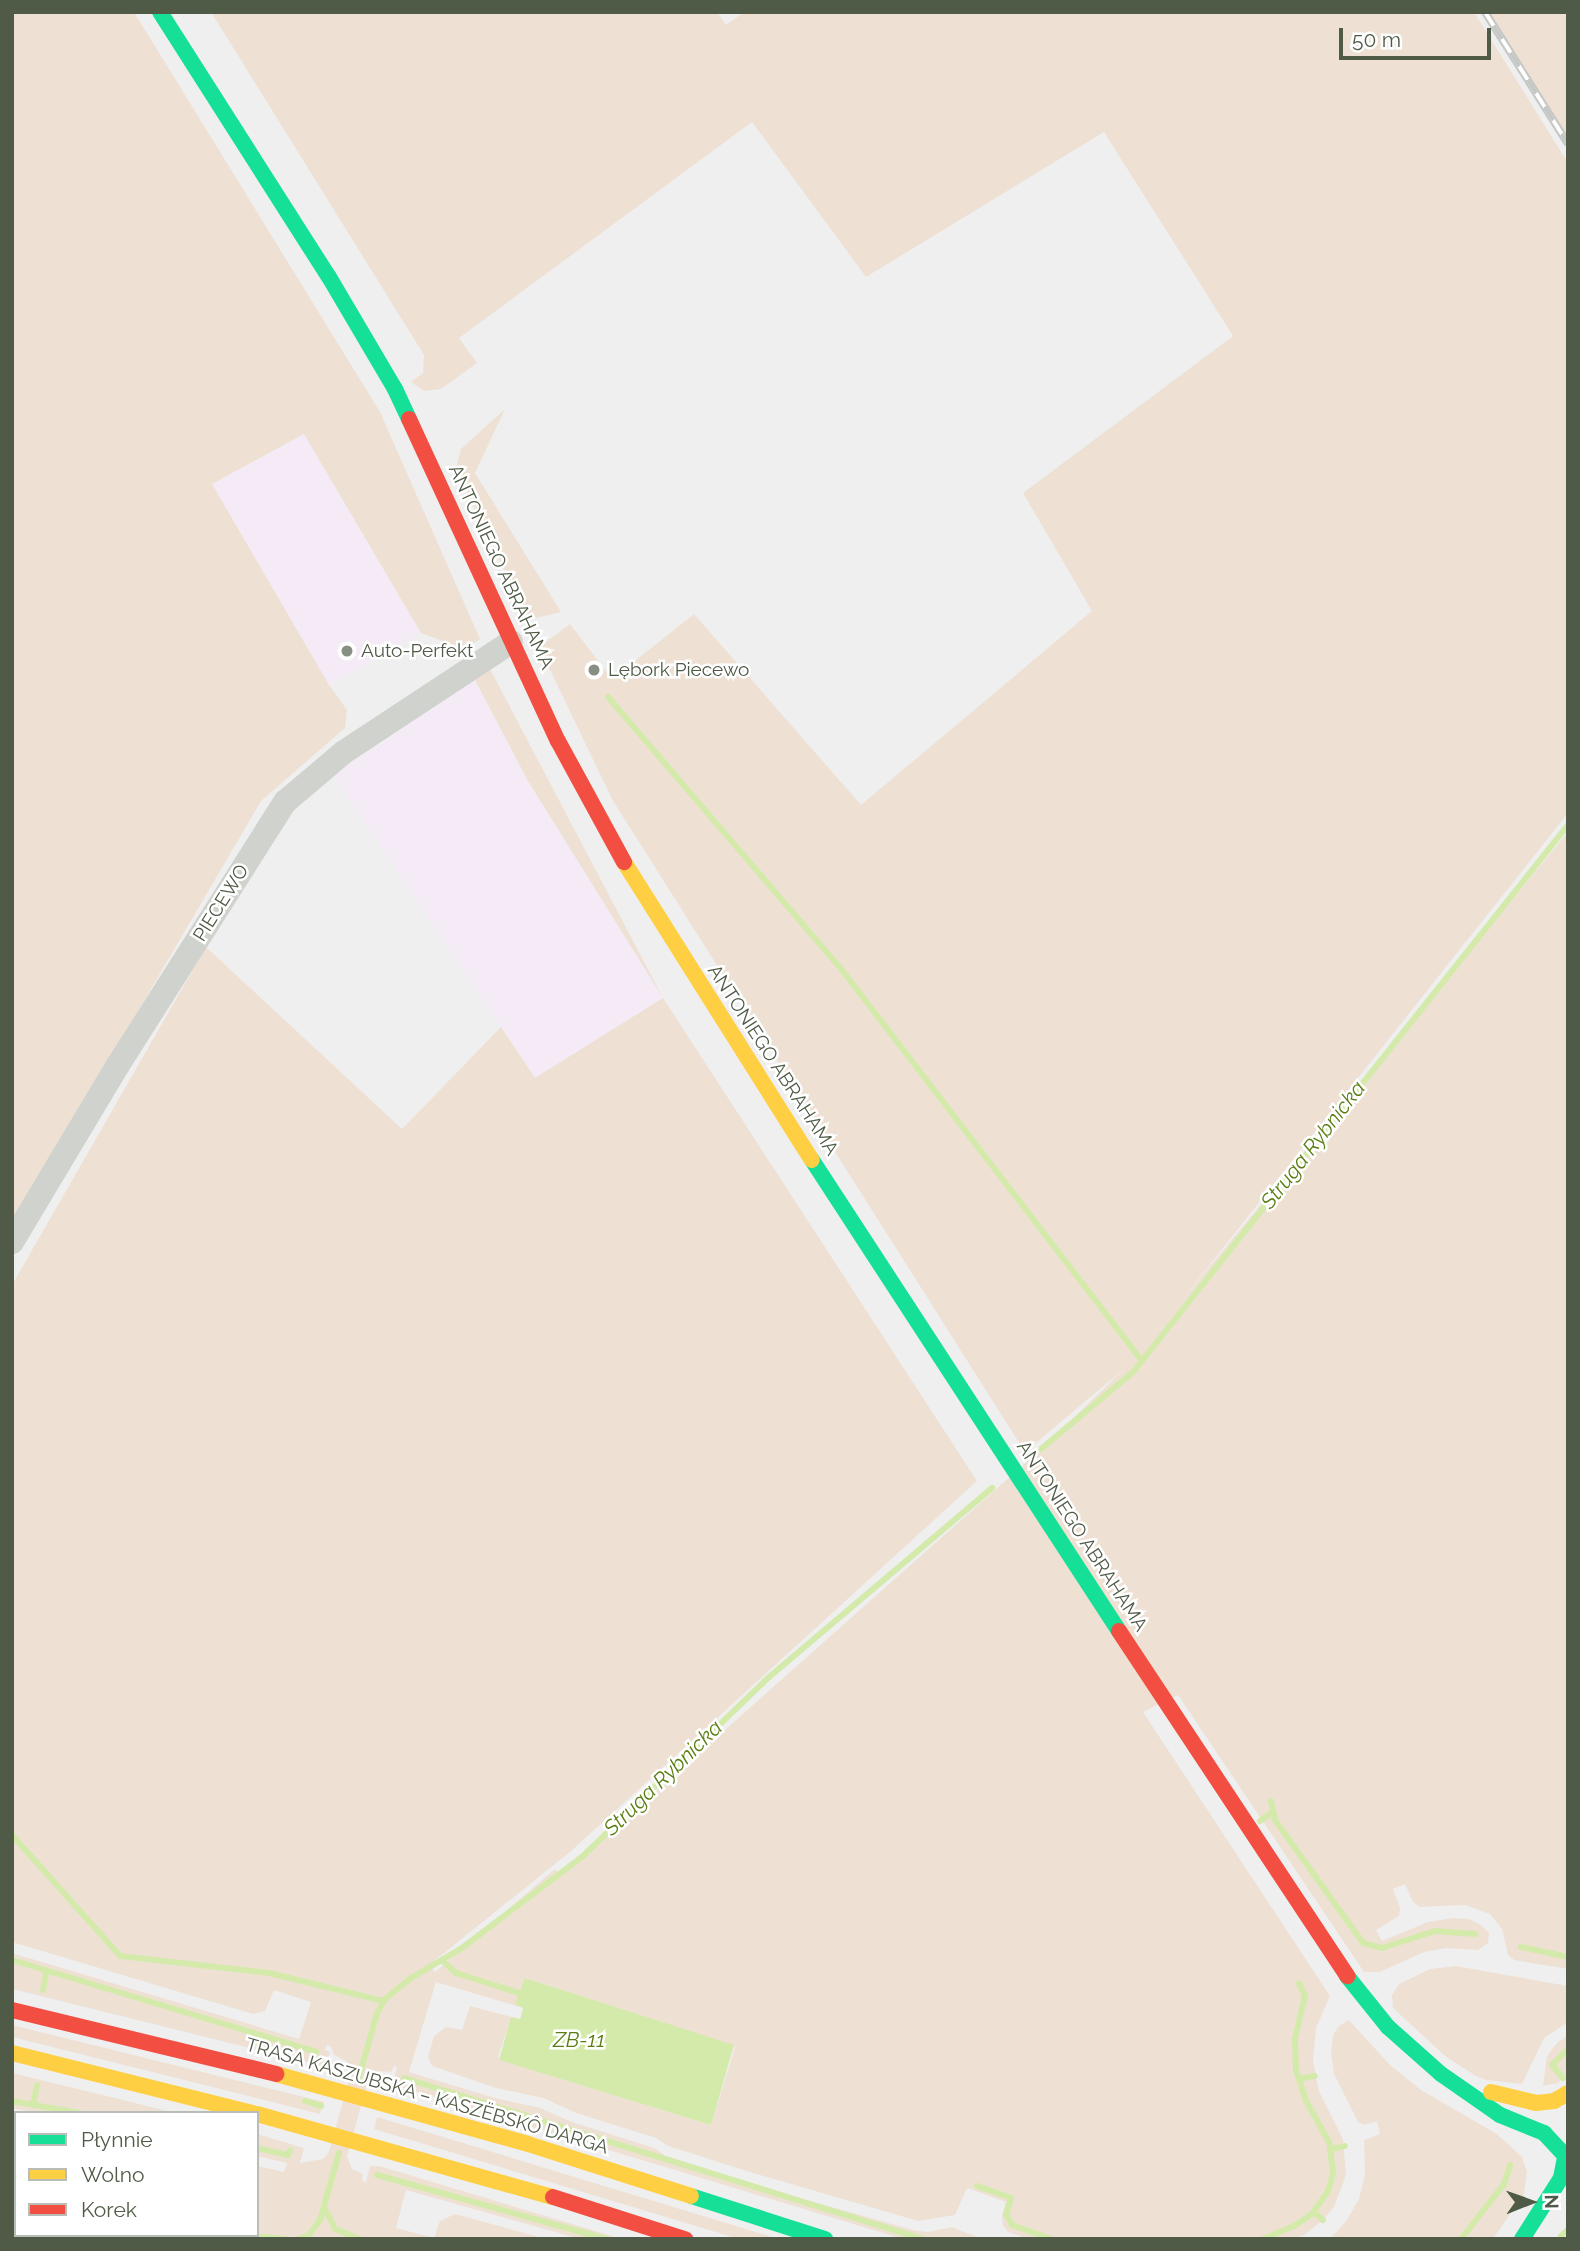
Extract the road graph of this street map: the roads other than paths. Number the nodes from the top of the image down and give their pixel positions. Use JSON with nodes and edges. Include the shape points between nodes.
{"nodes":[{"id":1,"x":160,"y":12,"type":"edge"},
{"id":2,"x":511,"y":642,"type":"junction"},
{"id":3,"x":12,"y":1242,"type":"edge"},
{"id":4,"x":12,"y":2010,"type":"edge"},
{"id":5,"x":12,"y":2053,"type":"edge"},
{"id":6,"x":1441,"y":2074,"type":"junction"},
{"id":7,"x":1568,"y":2094,"type":"edge"},
{"id":8,"x":247,"y":2111,"type":"edge"},
{"id":9,"x":259,"y":2114,"type":"edge"},
{"id":10,"x":1565,"y":2158,"type":"edge"},
{"id":11,"x":685,"y":2239,"type":"edge"},
{"id":12,"x":825,"y":2239,"type":"edge"},
{"id":13,"x":1522,"y":2239,"type":"edge"}],
"edges":[{"from":1,"to":2,"type":"main road","name":"ANTONIEGO ABRAHAMA","via":[[396,389]]},
{"from":2,"to":3,"type":"street","name":"PIECEWO","via":[[344,752],[285,802]]},
{"from":2,"to":6,"type":"main road","name":"ANTONIEGO ABRAHAMA","via":[[612,843],[817,1167],[1325,1946],[1388,2027]]},
{"from":4,"to":12,"type":"main road","name":"TRASA KASZUBSKA – KASZËBSKÔ DARGA","via":[[328,2087],[528,2144]]},
{"from":5,"to":8,"type":"main road"},
{"from":6,"to":7,"type":"main road","name":"ANTONIEGO ABRAHAMA","via":[[1505,2098],[1536,2104]]},
{"from":6,"to":10,"type":"main road","name":"ANTONIEGO ABRAHAMA","via":[[1500,2115],[1544,2133]]},
{"from":7,"to":10,"type":"main road","via":[[1559,2121]]},
{"from":9,"to":11,"type":"main road","via":[[516,2185]]},
{"from":10,"to":13,"type":"main road","via":[[1561,2178]]}]}
